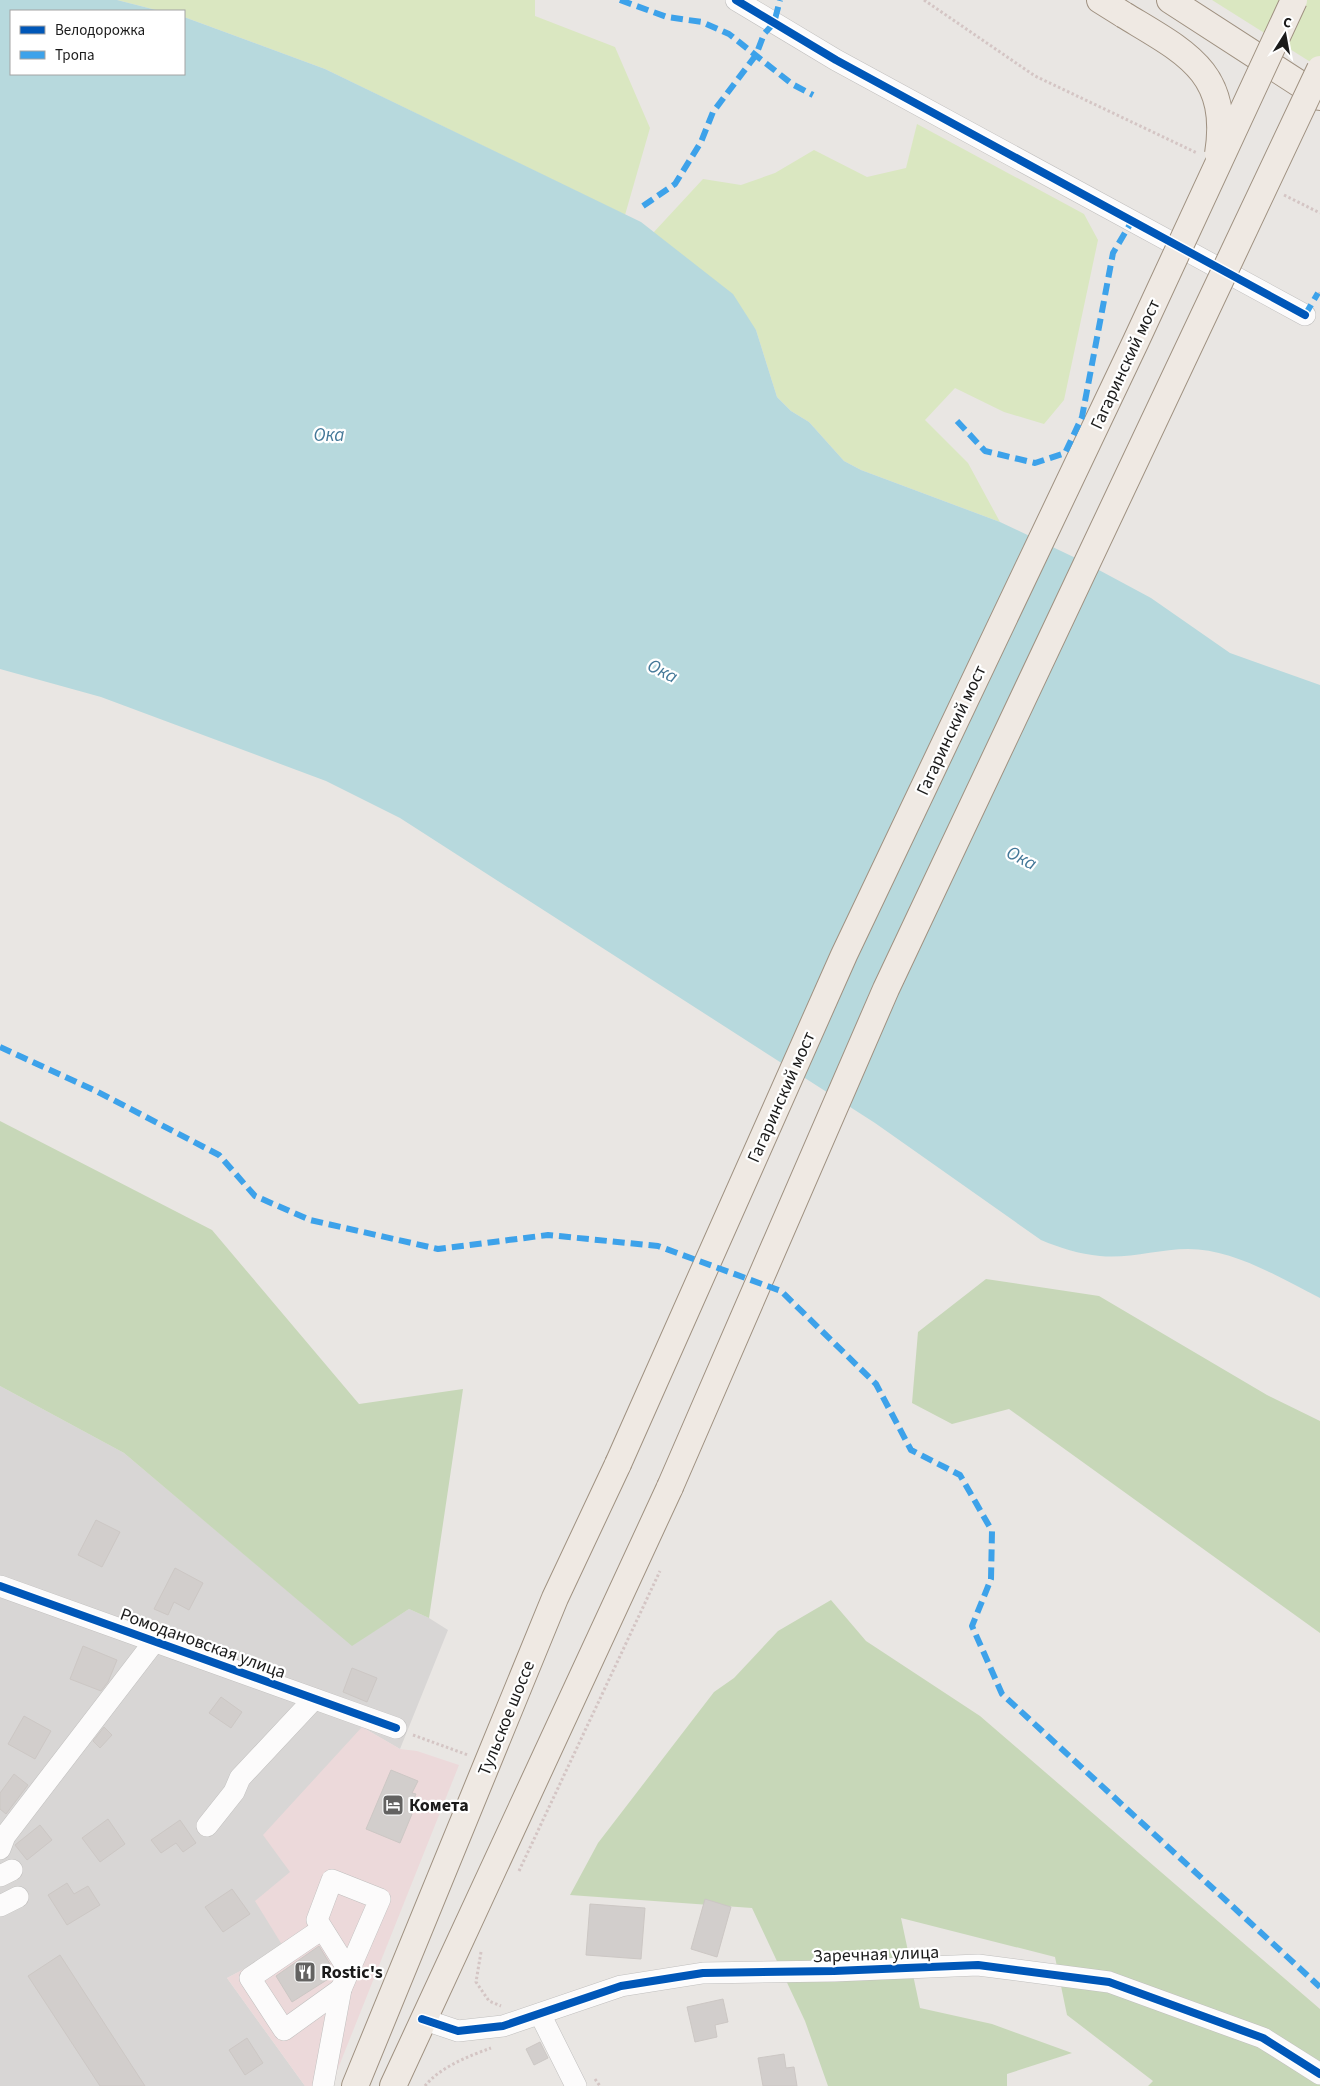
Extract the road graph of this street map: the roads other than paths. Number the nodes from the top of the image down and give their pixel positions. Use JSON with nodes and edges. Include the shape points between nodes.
{"nodes":[{"id":1,"x":736,"y":0,"type":"edge"},
{"id":2,"x":1100,"y":0,"type":"edge"},
{"id":3,"x":1170,"y":0,"type":"edge"},
{"id":4,"x":1294,"y":0,"type":"edge"},
{"id":5,"x":1320,"y":69,"type":"edge"},
{"id":6,"x":1320,"y":97,"type":"edge"},
{"id":7,"x":1206,"y":190,"type":"junction"},
{"id":8,"x":1305,"y":315,"type":"dead end"},
{"id":9,"x":618,"y":1464,"type":"joint"},
{"id":10,"x":0,"y":1586,"type":"edge"},
{"id":11,"x":154,"y":1642,"type":"junction"},
{"id":12,"x":314,"y":1699,"type":"junction"},
{"id":13,"x":396,"y":1728,"type":"road end"},
{"id":14,"x":207,"y":1826,"type":"dead end"},
{"id":15,"x":0,"y":1849,"type":"edge"},
{"id":16,"x":322,"y":1929,"type":"junction"},
{"id":17,"x":345,"y":1980,"type":"junction"},
{"id":18,"x":540,"y":2014,"type":"junction"},
{"id":19,"x":422,"y":2019,"type":"junction"},
{"id":20,"x":1320,"y":2074,"type":"edge"},
{"id":21,"x":585,"y":2082,"type":"edge"},
{"id":22,"x":323,"y":2086,"type":"edge"},
{"id":23,"x":355,"y":2086,"type":"edge"},
{"id":24,"x":392,"y":2086,"type":"edge"}],
"edges":[{"from":1,"to":8,"type":"street","via":[[836,60]]},
{"from":2,"to":7,"type":"main road","bridge":true,"via":[[1186,54],[1208,78],[1218,103],[1220,138]]},
{"from":3,"to":6,"type":"main road"},
{"from":4,"to":7,"type":"main road","name":"Гагаринский мост","bridge":true},
{"from":5,"to":19,"type":"main road","bridge":true,"via":[[886,989],[670,1486],[536,1780]]},
{"from":7,"to":9,"type":"main road","name":"Гагаринский мост","bridge":true,"via":[[844,955]]},
{"from":9,"to":23,"type":"main road","name":"Тульское шоссе","via":[[555,1598]]},
{"from":10,"to":11,"type":"street","name":"Ромодановская улица"},
{"from":11,"to":12,"type":"street","name":"Ромодановская улица"},
{"from":11,"to":15,"type":"street","via":[[6,1836]]},
{"from":12,"to":13,"type":"street","name":"Ромодановская улица"},
{"from":12,"to":14,"type":"street","via":[[240,1778],[234,1792]]},
{"from":16,"to":17,"type":"street"},
{"from":16,"to":17,"type":"street","via":[[317,1920],[332,1880],[380,1899]]},
{"from":16,"to":17,"type":"street","via":[[250,1978],[284,2030]]},
{"from":17,"to":22,"type":"street"},
{"from":18,"to":19,"type":"street","name":"Заречная улица","via":[[503,2026],[458,2031]]},
{"from":18,"to":20,"type":"street","name":"Заречная улица","via":[[621,1986],[703,1973],[978,1965],[1109,1982],[1264,2038]]},
{"from":18,"to":21,"type":"street"},
{"from":19,"to":24,"type":"main road"}]}
